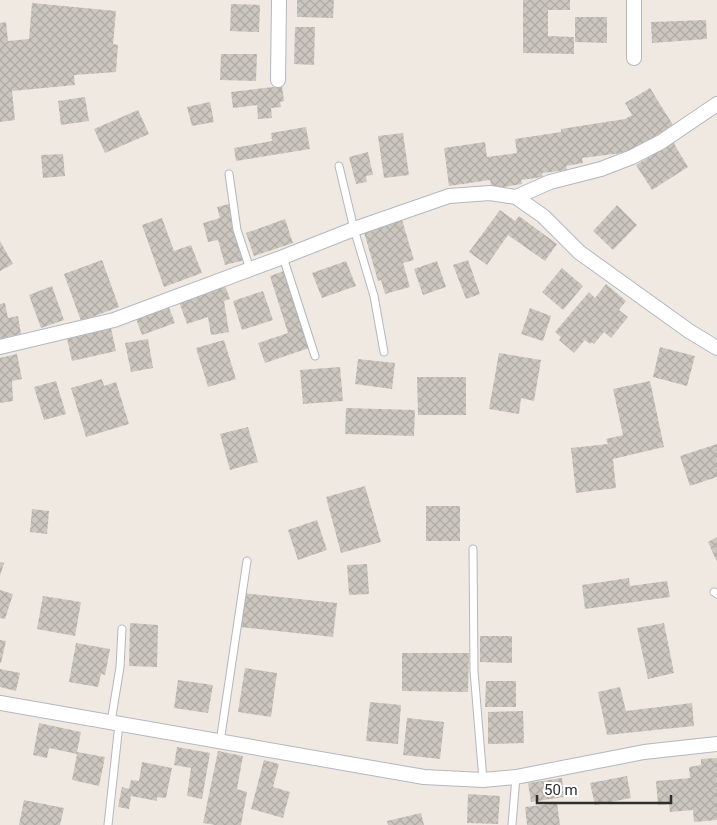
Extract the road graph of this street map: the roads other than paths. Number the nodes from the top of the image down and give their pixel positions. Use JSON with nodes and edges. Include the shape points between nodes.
{"nodes":[{"id":1,"x":280,"y":0,"type":"edge"},
{"id":2,"x":634,"y":0,"type":"edge"},
{"id":3,"x":634,"y":58,"type":"dead end"},
{"id":4,"x":278,"y":80,"type":"dead end"},
{"id":5,"x":717,"y":104,"type":"edge"},
{"id":6,"x":339,"y":166,"type":"dead end"},
{"id":7,"x":229,"y":174,"type":"dead end"},
{"id":8,"x":516,"y":197,"type":"junction"},
{"id":9,"x":354,"y":229,"type":"junction"},
{"id":10,"x":283,"y":257,"type":"junction"},
{"id":11,"x":250,"y":270,"type":"junction"},
{"id":12,"x":0,"y":347,"type":"edge"},
{"id":13,"x":717,"y":348,"type":"edge"},
{"id":14,"x":384,"y":352,"type":"dead end"},
{"id":15,"x":315,"y":356,"type":"dead end"},
{"id":16,"x":473,"y":550,"type":"dead end"},
{"id":17,"x":247,"y":561,"type":"dead end"},
{"id":18,"x":122,"y":629,"type":"dead end"},
{"id":19,"x":0,"y":703,"type":"edge"},
{"id":20,"x":115,"y":723,"type":"junction"},
{"id":21,"x":220,"y":742,"type":"junction"},
{"id":22,"x":717,"y":744,"type":"edge"},
{"id":23,"x":516,"y":777,"type":"junction"},
{"id":24,"x":483,"y":780,"type":"junction"},
{"id":25,"x":108,"y":825,"type":"edge"},
{"id":26,"x":512,"y":825,"type":"edge"}],
"edges":[{"from":1,"to":4,"type":"street"},
{"from":2,"to":3,"type":"street"},
{"from":5,"to":8,"type":"street","via":[[661,142],[632,157],[550,182]]},
{"from":6,"to":9,"type":"lane"},
{"from":7,"to":11,"type":"lane","via":[[237,230]]},
{"from":8,"to":9,"type":"street","via":[[490,193],[450,196]]},
{"from":8,"to":13,"type":"street","via":[[543,216],[579,252]]},
{"from":9,"to":10,"type":"street"},
{"from":9,"to":14,"type":"lane","via":[[374,296]]},
{"from":10,"to":11,"type":"street"},
{"from":10,"to":15,"type":"lane"},
{"from":11,"to":12,"type":"street","via":[[114,320]]},
{"from":16,"to":24,"type":"lane","via":[[474,671]]},
{"from":17,"to":21,"type":"lane"},
{"from":18,"to":20,"type":"lane"},
{"from":19,"to":20,"type":"street"},
{"from":20,"to":21,"type":"street"},
{"from":20,"to":25,"type":"lane"},
{"from":21,"to":24,"type":"street","via":[[424,777]]},
{"from":22,"to":23,"type":"street","via":[[644,752]]},
{"from":23,"to":24,"type":"street"},
{"from":23,"to":26,"type":"lane"}]}
